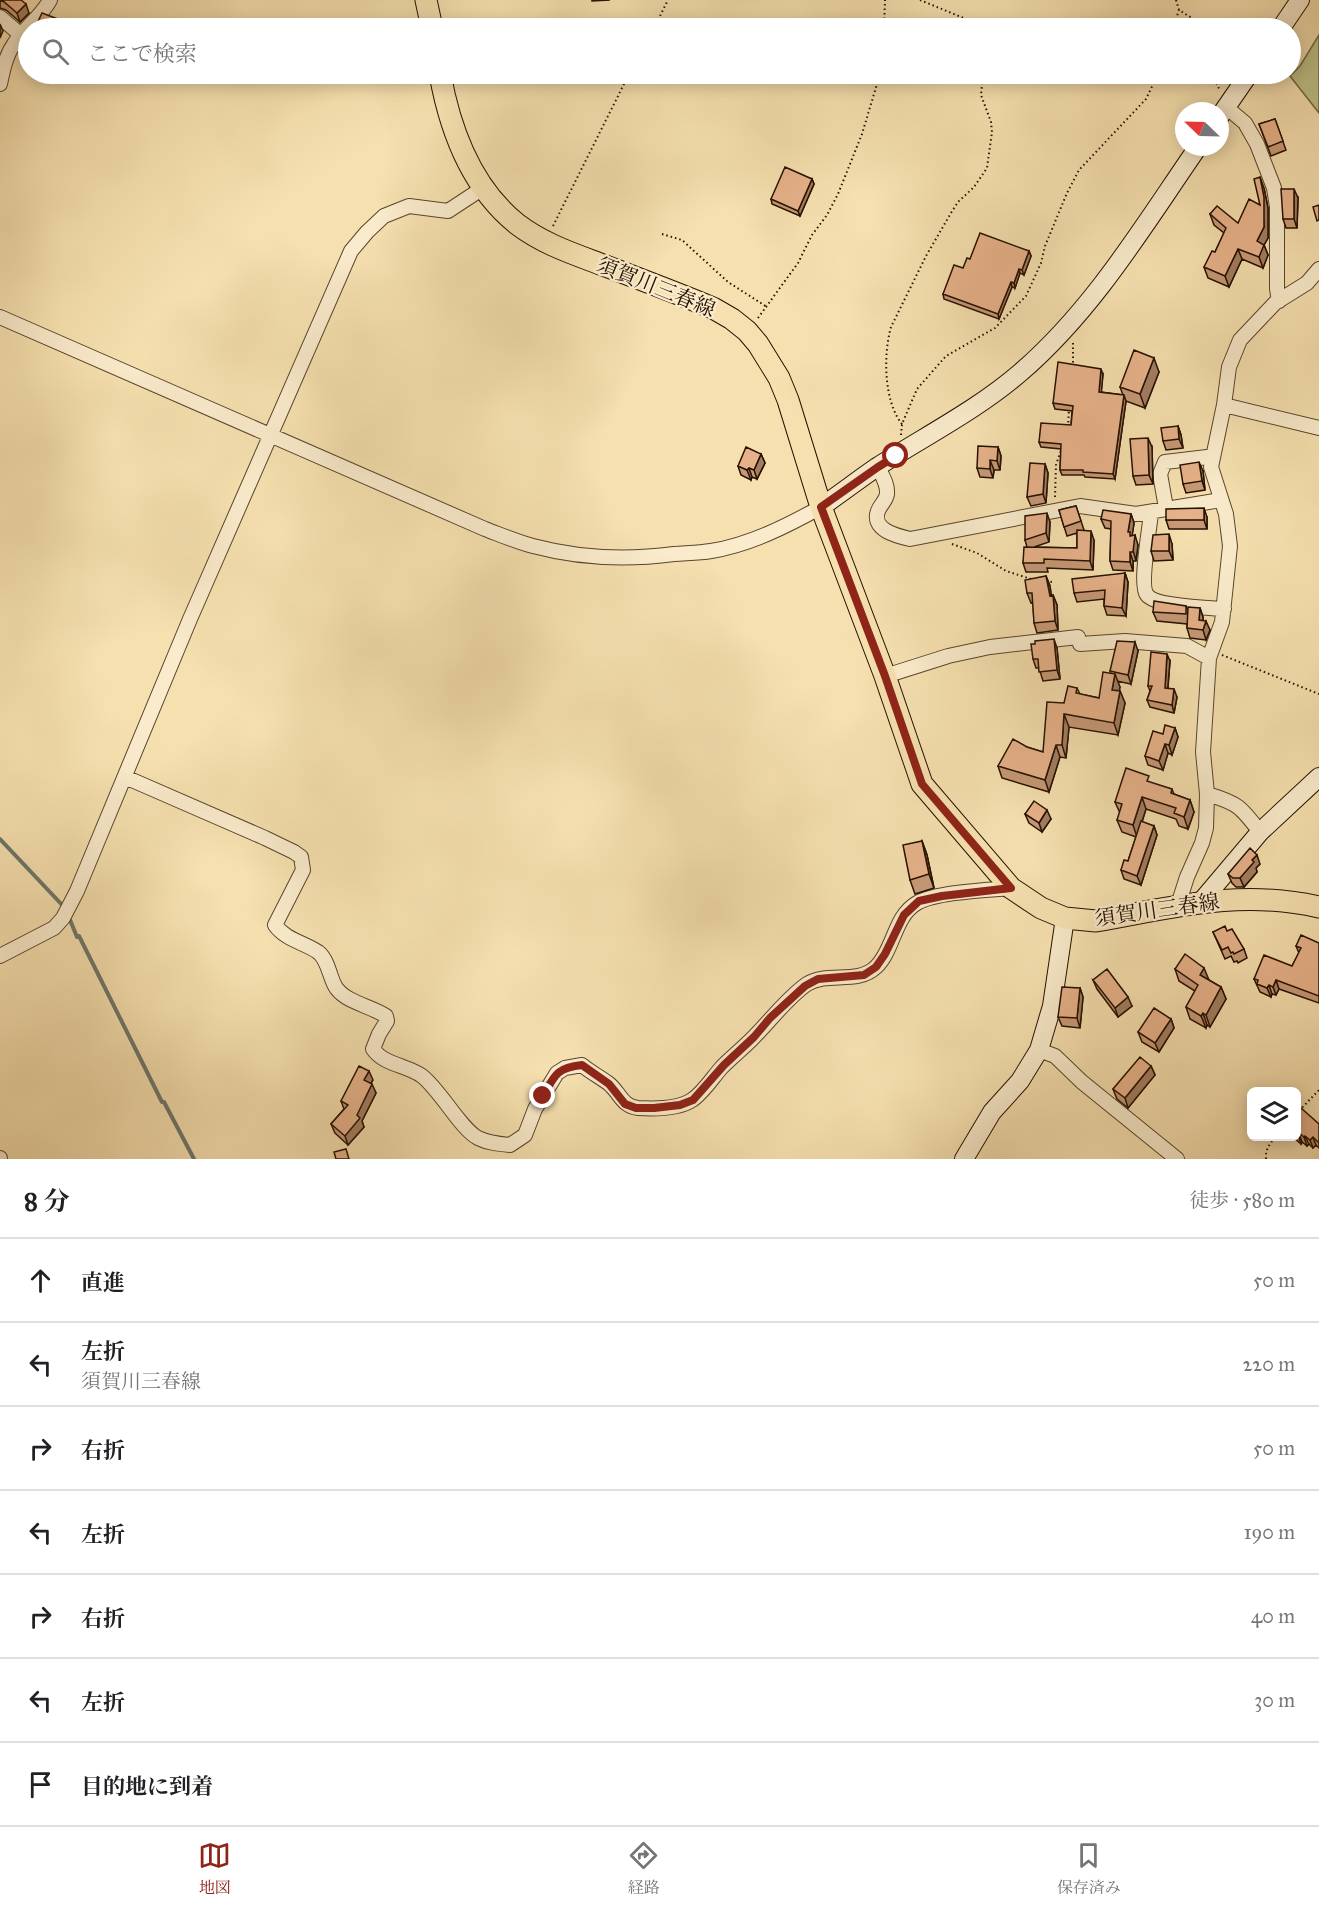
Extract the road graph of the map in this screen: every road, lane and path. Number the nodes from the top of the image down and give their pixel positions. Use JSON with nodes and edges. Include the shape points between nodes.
{"nodes":[{"id":1,"x":50,"y":0,"type":"edge"},
{"id":2,"x":426,"y":0,"type":"edge"},
{"id":3,"x":669,"y":0,"type":"edge"},
{"id":4,"x":885,"y":0,"type":"edge"},
{"id":5,"x":921,"y":0,"type":"edge"},
{"id":6,"x":1176,"y":0,"type":"edge"},
{"id":7,"x":1300,"y":0,"type":"edge"},
{"id":8,"x":1179,"y":10,"type":"junction"},
{"id":9,"x":0,"y":17,"type":"edge"},
{"id":10,"x":37,"y":18,"type":"edge"},
{"id":11,"x":430,"y":18,"type":"edge"},
{"id":12,"x":659,"y":18,"type":"edge"},
{"id":13,"x":884,"y":18,"type":"edge"},
{"id":14,"x":964,"y":18,"type":"edge"},
{"id":15,"x":1176,"y":18,"type":"edge"},
{"id":16,"x":1192,"y":18,"type":"edge"},
{"id":17,"x":1288,"y":18,"type":"edge"},
{"id":18,"x":18,"y":32,"type":"edge"},
{"id":19,"x":18,"y":40,"type":"edge"},
{"id":20,"x":0,"y":82,"type":"edge"},
{"id":21,"x":442,"y":84,"type":"edge"},
{"id":22,"x":624,"y":84,"type":"edge"},
{"id":23,"x":877,"y":84,"type":"edge"},
{"id":24,"x":982,"y":84,"type":"edge"},
{"id":25,"x":1153,"y":84,"type":"edge"},
{"id":26,"x":1242,"y":84,"type":"edge"},
{"id":27,"x":1229,"y":103,"type":"edge"},
{"id":28,"x":1229,"y":115,"type":"edge"},
{"id":29,"x":1192,"y":156,"type":"edge"},
{"id":30,"x":483,"y":188,"type":"junction"},
{"id":31,"x":662,"y":234,"type":"dead end"},
{"id":32,"x":546,"y":242,"type":"junction"},
{"id":33,"x":1319,"y":269,"type":"edge"},
{"id":34,"x":1279,"y":301,"type":"junction"},
{"id":35,"x":766,"y":307,"type":"junction"},
{"id":36,"x":0,"y":317,"type":"edge"},
{"id":37,"x":1067,"y":327,"type":"junction"},
{"id":38,"x":747,"y":332,"type":"junction"},
{"id":39,"x":1072,"y":375,"type":"edge"},
{"id":40,"x":1069,"y":403,"type":"edge"},
{"id":41,"x":1224,"y":405,"type":"junction"},
{"id":42,"x":902,"y":424,"type":"junction"},
{"id":43,"x":1319,"y":428,"type":"edge"},
{"id":44,"x":1066,"y":434,"type":"edge"},
{"id":45,"x":270,"y":436,"type":"junction"},
{"id":46,"x":1063,"y":442,"type":"edge"},
{"id":47,"x":902,"y":453,"type":"junction"},
{"id":48,"x":1212,"y":458,"type":"junction"},
{"id":49,"x":878,"y":467,"type":"junction"},
{"id":50,"x":1221,"y":500,"type":"junction"},
{"id":51,"x":821,"y":507,"type":"junction"},
{"id":52,"x":1166,"y":508,"type":"junction"},
{"id":53,"x":1054,"y":512,"type":"junction"},
{"id":54,"x":1150,"y":512,"type":"junction"},
{"id":55,"x":943,"y":533,"type":"junction"},
{"id":56,"x":1052,"y":582,"type":"dead end"},
{"id":57,"x":1224,"y":609,"type":"junction"},
{"id":58,"x":1210,"y":654,"type":"junction"},
{"id":59,"x":885,"y":676,"type":"junction"},
{"id":60,"x":1319,"y":694,"type":"edge"},
{"id":61,"x":125,"y":777,"type":"junction"},
{"id":62,"x":1319,"y":777,"type":"edge"},
{"id":63,"x":1207,"y":794,"type":"junction"},
{"id":64,"x":1260,"y":832,"type":"junction"},
{"id":65,"x":1011,"y":888,"type":"junction"},
{"id":66,"x":1200,"y":903,"type":"junction"},
{"id":67,"x":1178,"y":906,"type":"junction"},
{"id":68,"x":1319,"y":906,"type":"edge"},
{"id":69,"x":1065,"y":918,"type":"junction"},
{"id":70,"x":0,"y":956,"type":"edge"},
{"id":71,"x":1040,"y":1050,"type":"junction"},
{"id":72,"x":1319,"y":1090,"type":"edge"},
{"id":73,"x":1301,"y":1109,"type":"edge"},
{"id":74,"x":1272,"y":1141,"type":"edge"},
{"id":75,"x":964,"y":1159,"type":"edge"},
{"id":76,"x":1177,"y":1159,"type":"edge"},
{"id":77,"x":1266,"y":1159,"type":"edge"}],
"edges":[{"from":1,"to":10,"type":"street"},
{"from":2,"to":11,"type":"main road"},
{"from":3,"to":12,"type":"path"},
{"from":4,"to":13,"type":"path"},
{"from":5,"to":14,"type":"path"},
{"from":6,"to":8,"type":"path"},
{"from":7,"to":17,"type":"street"},
{"from":8,"to":15,"type":"path"},
{"from":8,"to":16,"type":"path"},
{"from":9,"to":18,"type":"street"},
{"from":19,"to":20,"type":"street","via":[[7,57]]},
{"from":21,"to":30,"type":"main road","name":"須賀川三春線","via":[[456,137]]},
{"from":22,"to":32,"type":"path"},
{"from":23,"to":35,"type":"path","via":[[838,194],[798,263]]},
{"from":24,"to":42,"type":"path","via":[[981,95],[992,132],[987,168],[958,202],[932,244],[887,342],[890,396],[894,414]]},
{"from":25,"to":42,"type":"path","via":[[1146,99],[1079,170],[1026,296],[995,328],[946,356],[917,389]]},
{"from":26,"to":27,"type":"street"},
{"from":28,"to":34,"type":"street","via":[[1245,123],[1274,188]]},
{"from":29,"to":37,"type":"street","via":[[1111,274]]},
{"from":30,"to":32,"type":"main road","name":"須賀川三春線","via":[[518,224]]},
{"from":30,"to":45,"type":"street","via":[[448,211],[409,206],[384,216],[351,250]]},
{"from":31,"to":35,"type":"path","via":[[682,240],[728,282]]},
{"from":32,"to":38,"type":"main road","name":"須賀川三春線","via":[[713,308]]},
{"from":33,"to":34,"type":"street","via":[[1307,283]]},
{"from":34,"to":41,"type":"street","via":[[1240,339],[1229,367]]},
{"from":35,"to":38,"type":"path"},
{"from":36,"to":45,"type":"street"},
{"from":37,"to":39,"type":"path","via":[[1074,346]]},
{"from":37,"to":47,"type":"street","via":[[992,396]]},
{"from":38,"to":51,"type":"main road","name":"須賀川三春線","via":[[779,378]]},
{"from":40,"to":44,"type":"path"},
{"from":41,"to":43,"type":"street"},
{"from":41,"to":48,"type":"street"},
{"from":42,"to":47,"type":"path"},
{"from":45,"to":51,"type":"street","via":[[485,529],[562,552],[652,558],[711,551],[790,525]]},
{"from":45,"to":61,"type":"street"},
{"from":46,"to":53,"type":"path","via":[[1056,465]]},
{"from":47,"to":49,"type":"street"},
{"from":48,"to":50,"type":"street"},
{"from":48,"to":52,"type":"street","via":[[1165,462],[1160,474]]},
{"from":49,"to":51,"type":"street"},
{"from":49,"to":55,"type":"street","via":[[887,493],[877,519],[887,532],[910,538]]},
{"from":50,"to":52,"type":"street"},
{"from":50,"to":57,"type":"street","via":[[1230,546]]},
{"from":51,"to":59,"type":"main road","name":"須賀川三春線"},
{"from":52,"to":54,"type":"street"},
{"from":53,"to":54,"type":"street","via":[[1080,506],[1136,514]]},
{"from":53,"to":55,"type":"street"},
{"from":54,"to":57,"type":"street","via":[[1144,572],[1147,596],[1180,605]]},
{"from":55,"to":56,"type":"path","via":[[947,542],[977,553],[1006,571]]},
{"from":57,"to":58,"type":"street"},
{"from":58,"to":59,"type":"street","via":[[1187,646],[1125,641],[990,647]]},
{"from":58,"to":60,"type":"path"},
{"from":58,"to":63,"type":"street","via":[[1203,753]]},
{"from":59,"to":65,"type":"main road","name":"須賀川三春線","via":[[922,784]]},
{"from":61,"to":65,"type":"street","via":[[301,857],[303,870],[275,925],[282,934],[319,953],[335,988],[386,1016],[373,1049],[376,1053],[429,1082],[473,1135],[510,1145],[525,1135],[535,1109],[557,1073],[565,1068],[582,1065],[609,1084],[625,1104],[636,1108],[693,1100],[805,986],[818,979],[864,975],[876,967],[904,915],[919,901]]},
{"from":61,"to":70,"type":"street","via":[[63,918],[54,928]]},
{"from":62,"to":64,"type":"street"},
{"from":63,"to":64,"type":"street","via":[[1243,809]]},
{"from":63,"to":67,"type":"street","via":[[1206,828]]},
{"from":64,"to":66,"type":"street"},
{"from":65,"to":69,"type":"main road","name":"須賀川三春線"},
{"from":66,"to":67,"type":"main road","name":"須賀川三春線"},
{"from":66,"to":68,"type":"main road","name":"須賀川三春線","via":[[1246,898]]},
{"from":67,"to":69,"type":"main road","name":"須賀川三春線","via":[[1096,921]]},
{"from":69,"to":71,"type":"street","via":[[1052,1006]]},
{"from":71,"to":75,"type":"street","via":[[1020,1081],[992,1112]]},
{"from":71,"to":76,"type":"street","via":[[1055,1056]]},
{"from":72,"to":73,"type":"path"},
{"from":74,"to":77,"type":"path"}]}
